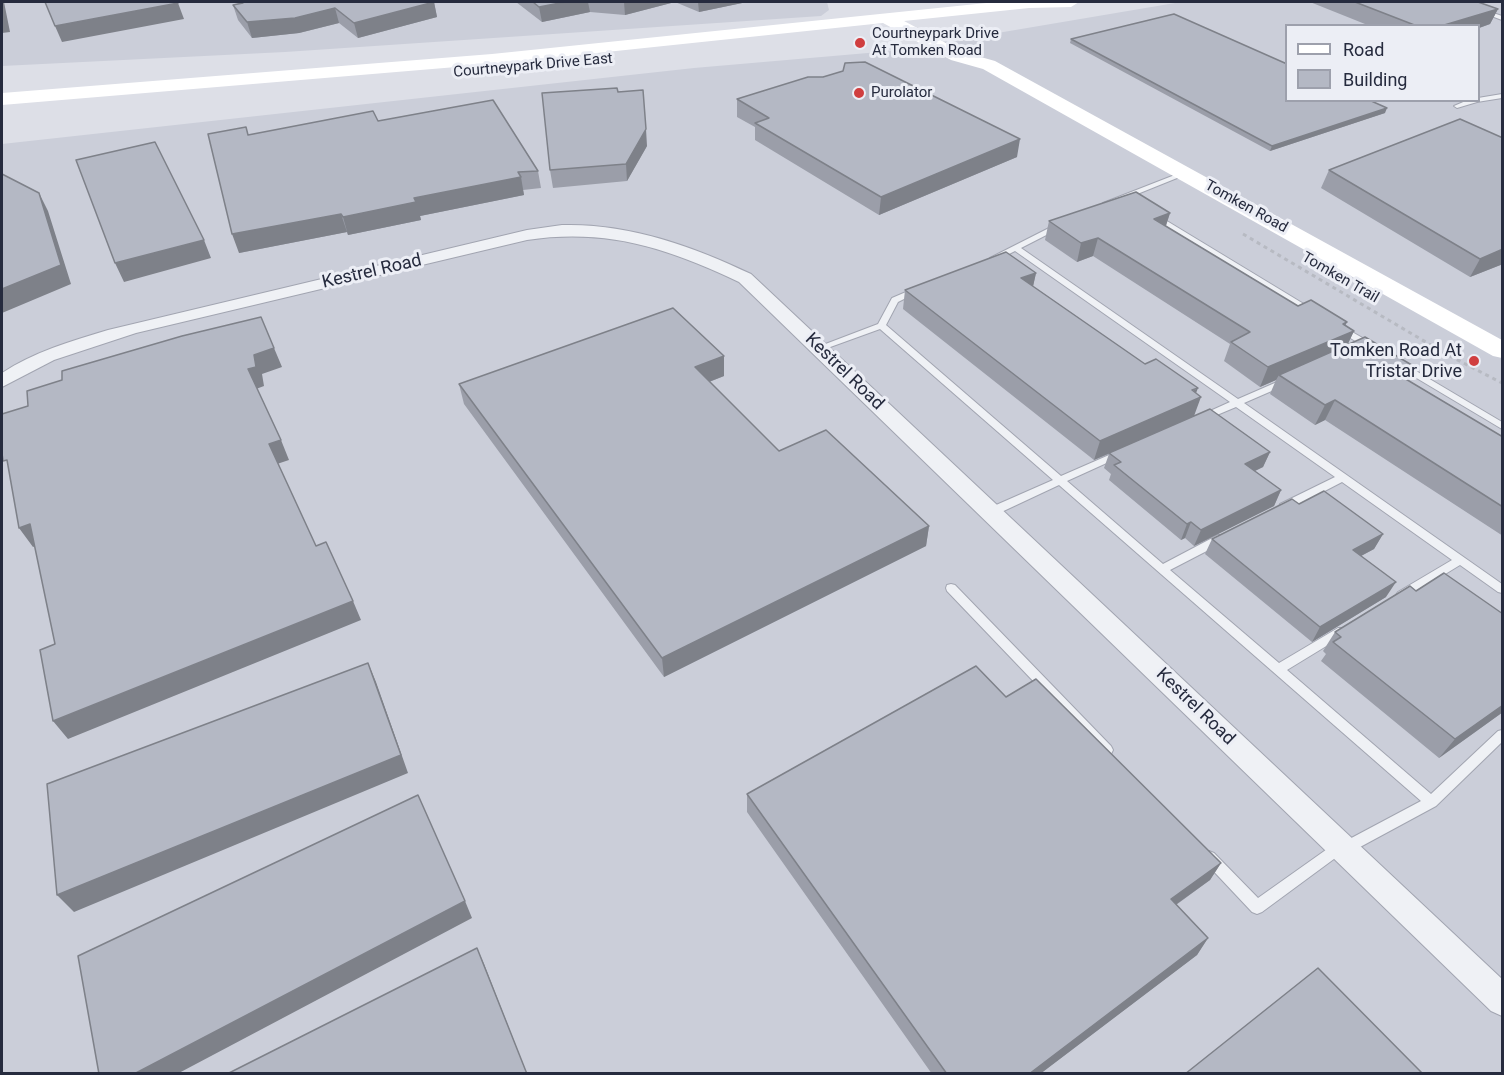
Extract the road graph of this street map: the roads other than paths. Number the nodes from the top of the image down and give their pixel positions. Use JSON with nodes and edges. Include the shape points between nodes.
{"nodes":[{"id":1,"x":899,"y":2,"type":"edge"},
{"id":2,"x":1066,"y":2,"type":"edge"},
{"id":3,"x":1457,"y":2,"type":"edge"},
{"id":4,"x":862,"y":5,"type":"dead end"},
{"id":5,"x":1503,"y":18,"type":"edge"},
{"id":6,"x":888,"y":19,"type":"junction"},
{"id":7,"x":939,"y":23,"type":"junction"},
{"id":8,"x":906,"y":29,"type":"junction"},
{"id":9,"x":979,"y":45,"type":"dead end"},
{"id":10,"x":989,"y":65,"type":"junction"},
{"id":11,"x":1503,"y":96,"type":"edge"},
{"id":12,"x":2,"y":99,"type":"edge"},
{"id":13,"x":1480,"y":100,"type":"edge"},
{"id":14,"x":1470,"y":102,"type":"edge"},
{"id":15,"x":1457,"y":106,"type":"dead end"},
{"id":16,"x":2,"y":114,"type":"edge"},
{"id":17,"x":1185,"y":173,"type":"junction"},
{"id":18,"x":1120,"y":197,"type":"junction"},
{"id":19,"x":1130,"y":203,"type":"edge"},
{"id":20,"x":1100,"y":207,"type":"edge"},
{"id":21,"x":1140,"y":209,"type":"edge"},
{"id":22,"x":1068,"y":222,"type":"edge"},
{"id":23,"x":1016,"y":248,"type":"junction"},
{"id":24,"x":983,"y":262,"type":"edge"},
{"id":25,"x":928,"y":286,"type":"edge"},
{"id":26,"x":1318,"y":315,"type":"edge"},
{"id":27,"x":1328,"y":321,"type":"edge"},
{"id":28,"x":881,"y":326,"type":"junction"},
{"id":29,"x":1368,"y":345,"type":"junction"},
{"id":30,"x":819,"y":348,"type":"junction"},
{"id":31,"x":1357,"y":350,"type":"edge"},
{"id":32,"x":1503,"y":350,"type":"edge"},
{"id":33,"x":1377,"y":351,"type":"edge"},
{"id":34,"x":1396,"y":362,"type":"edge"},
{"id":35,"x":1302,"y":374,"type":"edge"},
{"id":36,"x":2,"y":381,"type":"edge"},
{"id":37,"x":1237,"y":403,"type":"junction"},
{"id":38,"x":1195,"y":421,"type":"edge"},
{"id":39,"x":1502,"y":426,"type":"edge"},
{"id":40,"x":1132,"y":448,"type":"edge"},
{"id":41,"x":1343,"y":477,"type":"junction"},
{"id":42,"x":1059,"y":479,"type":"junction"},
{"id":43,"x":991,"y":512,"type":"junction"},
{"id":44,"x":1268,"y":515,"type":"edge"},
{"id":45,"x":1236,"y":531,"type":"edge"},
{"id":46,"x":1460,"y":560,"type":"junction"},
{"id":47,"x":1162,"y":569,"type":"junction"},
{"id":48,"x":951,"y":588,"type":"dead end"},
{"id":49,"x":1503,"y":589,"type":"edge"},
{"id":50,"x":1389,"y":602,"type":"edge"},
{"id":51,"x":1349,"y":627,"type":"edge"},
{"id":52,"x":1278,"y":670,"type":"junction"},
{"id":53,"x":1503,"y":735,"type":"edge"},
{"id":54,"x":1117,"y":760,"type":"edge"},
{"id":55,"x":1431,"y":802,"type":"junction"},
{"id":56,"x":1200,"y":847,"type":"edge"},
{"id":57,"x":1344,"y":849,"type":"junction"},
{"id":58,"x":1503,"y":1000,"type":"edge"}],
"edges":[{"from":1,"to":7,"type":"main road"},
{"from":2,"to":7,"type":"main road","name":"Courtneypark Drive East","via":[[1047,10]]},
{"from":3,"to":5,"type":"lane"},
{"from":4,"to":6,"type":"main road","name":"Tomken Road"},
{"from":6,"to":7,"type":"main road","name":"Courtneypark Drive East"},
{"from":6,"to":8,"type":"main road","name":"Tomken Road"},
{"from":6,"to":12,"type":"main road","name":"Courtneypark Drive East","via":[[492,59]]},
{"from":7,"to":8,"type":"main road","name":"Courtneypark Drive East"},
{"from":8,"to":10,"type":"main road","name":"Tomken Road","via":[[957,57]]},
{"from":8,"to":16,"type":"main road","name":"Courtneypark Drive East"},
{"from":9,"to":10,"type":"main road","via":[[988,49]]},
{"from":10,"to":17,"type":"main road","name":"Tomken Road"},
{"from":11,"to":13,"type":"lane"},
{"from":14,"to":15,"type":"lane"},
{"from":17,"to":18,"type":"lane"},
{"from":17,"to":32,"type":"main road","name":"Tomken Road"},
{"from":18,"to":19,"type":"lane"},
{"from":18,"to":20,"type":"lane"},
{"from":21,"to":26,"type":"lane"},
{"from":22,"to":23,"type":"lane"},
{"from":23,"to":24,"type":"lane"},
{"from":23,"to":37,"type":"lane"},
{"from":25,"to":28,"type":"lane","via":[[895,300]]},
{"from":27,"to":29,"type":"lane"},
{"from":28,"to":30,"type":"lane"},
{"from":28,"to":42,"type":"lane"},
{"from":29,"to":31,"type":"lane"},
{"from":29,"to":33,"type":"lane"},
{"from":30,"to":36,"type":"street","name":"Kestrel Road","via":[[745,278],[704,257],[658,242],[572,230],[527,235],[131,328],[71,346],[19,369]]},
{"from":30,"to":43,"type":"street","name":"Kestrel Road"},
{"from":34,"to":39,"type":"lane"},
{"from":35,"to":37,"type":"lane"},
{"from":37,"to":38,"type":"lane"},
{"from":37,"to":41,"type":"lane"},
{"from":40,"to":42,"type":"lane"},
{"from":41,"to":44,"type":"lane"},
{"from":41,"to":46,"type":"lane"},
{"from":42,"to":43,"type":"lane"},
{"from":42,"to":47,"type":"lane"},
{"from":43,"to":57,"type":"street","name":"Kestrel Road"},
{"from":45,"to":47,"type":"lane"},
{"from":46,"to":49,"type":"lane"},
{"from":46,"to":50,"type":"lane"},
{"from":47,"to":52,"type":"lane"},
{"from":48,"to":54,"type":"lane"},
{"from":51,"to":52,"type":"lane"},
{"from":52,"to":55,"type":"lane"},
{"from":53,"to":55,"type":"lane"},
{"from":55,"to":57,"type":"lane"},
{"from":56,"to":57,"type":"lane","via":[[1257,907],[1335,851]]},
{"from":57,"to":58,"type":"street","name":"Kestrel Road"}]}
